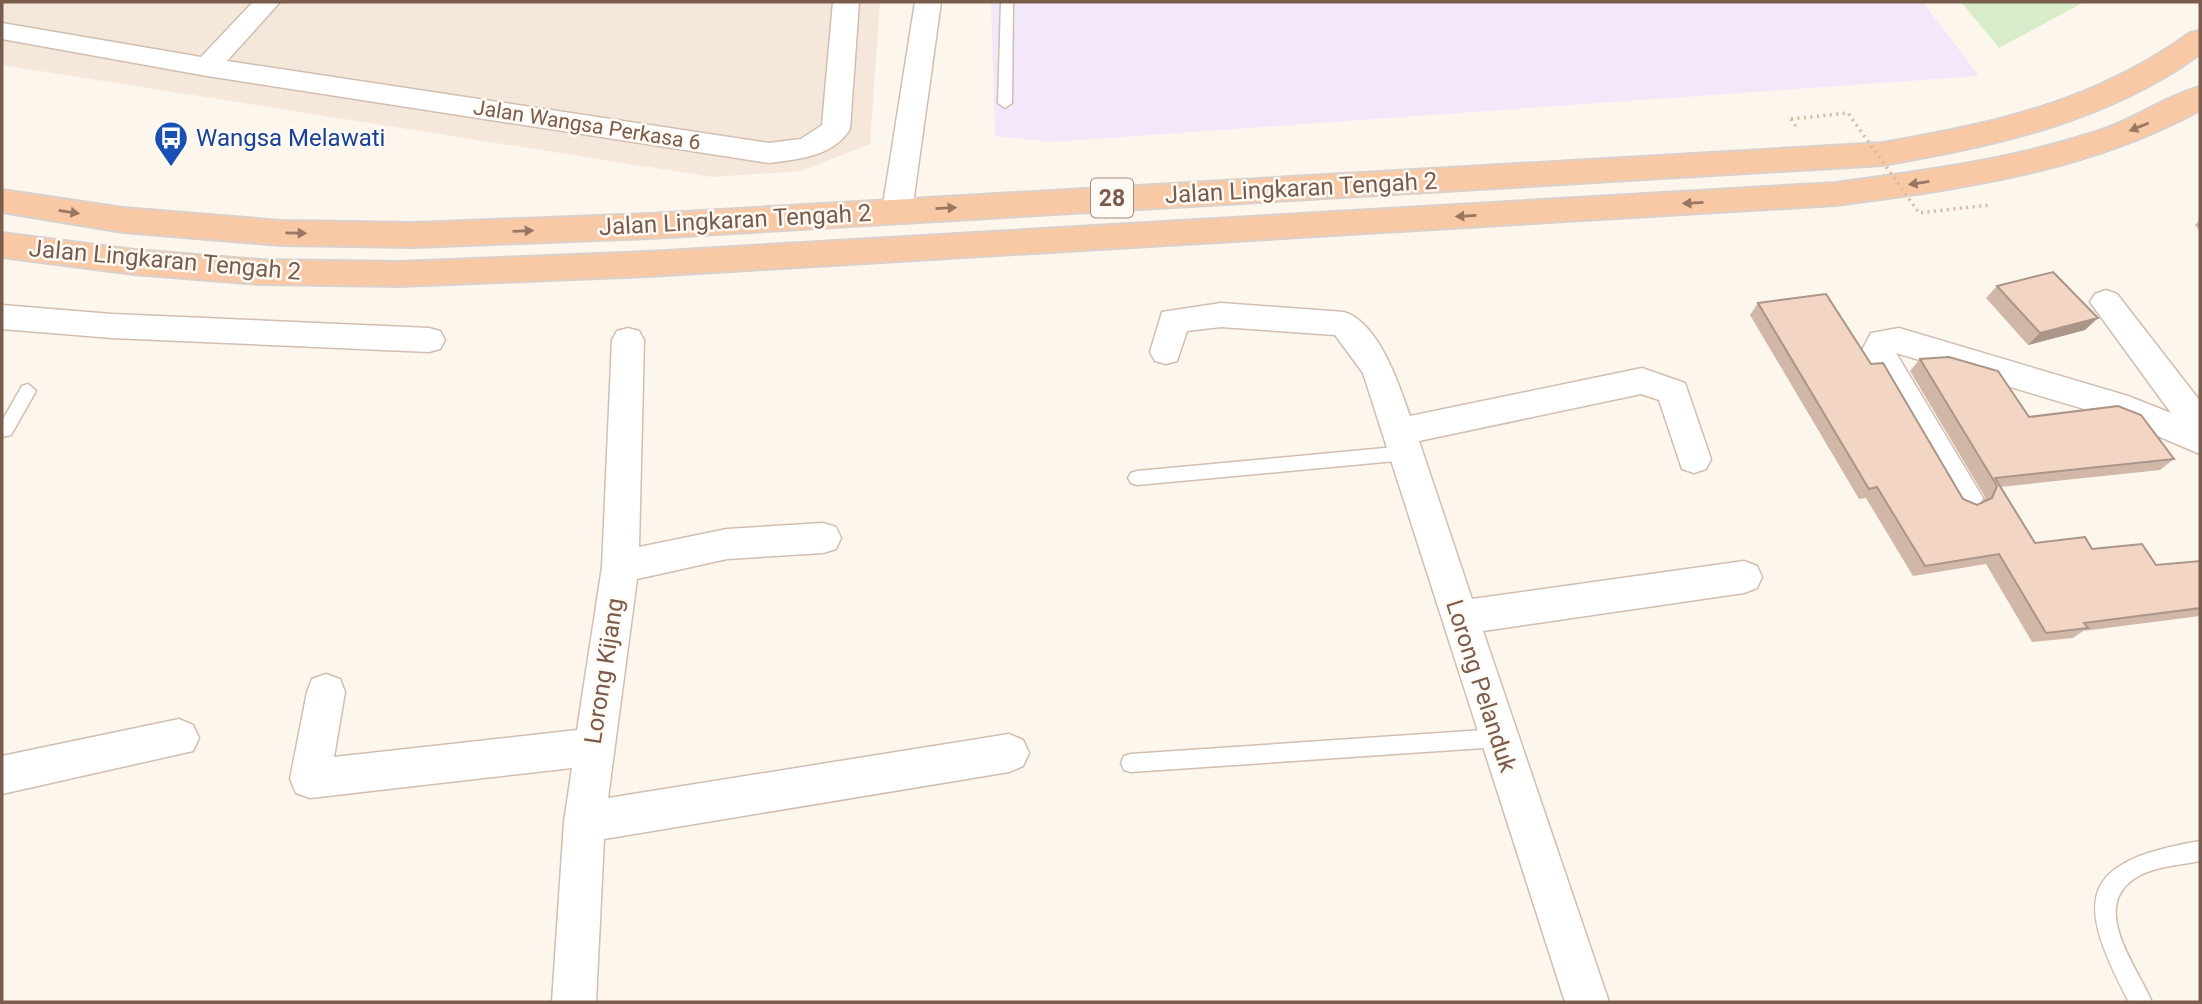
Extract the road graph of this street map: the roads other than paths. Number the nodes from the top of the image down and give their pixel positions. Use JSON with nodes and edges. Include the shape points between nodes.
{"nodes":[{"id":1,"x":267,"y":2,"type":"edge"},
{"id":2,"x":846,"y":2,"type":"edge"},
{"id":3,"x":928,"y":2,"type":"edge"},
{"id":4,"x":1007,"y":2,"type":"edge"},
{"id":5,"x":2,"y":31,"type":"edge"},
{"id":6,"x":2200,"y":40,"type":"edge"},
{"id":7,"x":207,"y":67,"type":"junction"},
{"id":8,"x":2200,"y":97,"type":"edge"},
{"id":9,"x":1005,"y":103,"type":"dead end"},
{"id":10,"x":2,"y":201,"type":"edge"},
{"id":11,"x":897,"y":211,"type":"junction"},
{"id":12,"x":2,"y":245,"type":"edge"},
{"id":13,"x":2106,"y":302,"type":"dead end"},
{"id":14,"x":2,"y":317,"type":"edge"},
{"id":15,"x":429,"y":340,"type":"dead end"},
{"id":16,"x":628,"y":340,"type":"dead end"},
{"id":17,"x":1166,"y":352,"type":"dead end"},
{"id":18,"x":28,"y":391,"type":"dead end"},
{"id":19,"x":2192,"y":414,"type":"edge"},
{"id":20,"x":2,"y":430,"type":"edge"},
{"id":21,"x":2200,"y":440,"type":"edge"},
{"id":22,"x":1401,"y":443,"type":"junction"},
{"id":23,"x":1694,"y":459,"type":"dead end"},
{"id":24,"x":1137,"y":478,"type":"dead end"},
{"id":25,"x":1966,"y":498,"type":"edge"},
{"id":26,"x":823,"y":538,"type":"dead end"},
{"id":27,"x":620,"y":567,"type":"junction"},
{"id":28,"x":1744,"y":577,"type":"dead end"},
{"id":29,"x":1458,"y":618,"type":"junction"},
{"id":30,"x":326,"y":692,"type":"dead end"},
{"id":31,"x":179,"y":738,"type":"dead end"},
{"id":32,"x":1498,"y":738,"type":"junction"},
{"id":33,"x":592,"y":747,"type":"junction"},
{"id":34,"x":1009,"y":753,"type":"dead end"},
{"id":35,"x":1131,"y":763,"type":"dead end"},
{"id":36,"x":2,"y":775,"type":"edge"},
{"id":37,"x":584,"y":822,"type":"junction"},
{"id":38,"x":2200,"y":851,"type":"edge"},
{"id":39,"x":574,"y":1002,"type":"edge"},
{"id":40,"x":1587,"y":1002,"type":"edge"},
{"id":41,"x":2141,"y":1002,"type":"edge"}],
"edges":[{"from":1,"to":7,"type":"street"},
{"from":2,"to":7,"type":"street","name":"Jalan Wangsa Perkasa 6","via":[[836,129],[808,148],[769,153]]},
{"from":3,"to":11,"type":"street"},
{"from":4,"to":9,"type":"lane"},
{"from":5,"to":7,"type":"street"},
{"from":11,"to":6,"type":"highway","name":"Jalan Lingkaran Tengah 2","number":"28","one_way":true,"via":[[1883,154],[2070,112],[2156,72]]},
{"from":8,"to":12,"type":"highway","name":"Jalan Lingkaran Tengah 2","number":"28","one_way":true,"via":[[2106,140],[1967,176],[1835,194],[648,264],[400,274],[247,271]]},
{"from":10,"to":11,"type":"highway","name":"Jalan Lingkaran Tengah 2","number":"28","one_way":true,"via":[[123,220],[255,231],[415,235]]},
{"from":13,"to":19,"type":"street"},
{"from":14,"to":15,"type":"street"},
{"from":16,"to":27,"type":"street","name":"Lorong Kijang"},
{"from":17,"to":22,"type":"street","name":"Lorong Pelanduk","via":[[1173,320],[1221,314],[1344,324],[1378,369]]},
{"from":18,"to":20,"type":"lane"},
{"from":21,"to":25,"type":"street","via":[[2128,409],[1899,340],[1882,342],[1878,350]]},
{"from":22,"to":23,"type":"street","via":[[1642,381],[1673,392]]},
{"from":22,"to":24,"type":"lane"},
{"from":22,"to":29,"type":"street","name":"Lorong Pelanduk"},
{"from":26,"to":27,"type":"street","via":[[727,544]]},
{"from":27,"to":33,"type":"street","name":"Lorong Kijang"},
{"from":28,"to":29,"type":"street"},
{"from":29,"to":32,"type":"street","name":"Lorong Pelanduk"},
{"from":30,"to":33,"type":"street","via":[[310,779]]},
{"from":31,"to":36,"type":"street"},
{"from":32,"to":35,"type":"lane"},
{"from":32,"to":40,"type":"street","name":"Lorong Pelanduk"},
{"from":33,"to":37,"type":"street","name":"Lorong Kijang"},
{"from":34,"to":37,"type":"street"},
{"from":37,"to":39,"type":"street","name":"Lorong Kijang"},
{"from":38,"to":41,"type":"lane","via":[[2168,855],[2127,869],[2107,889],[2104,915],[2111,949]]}]}
